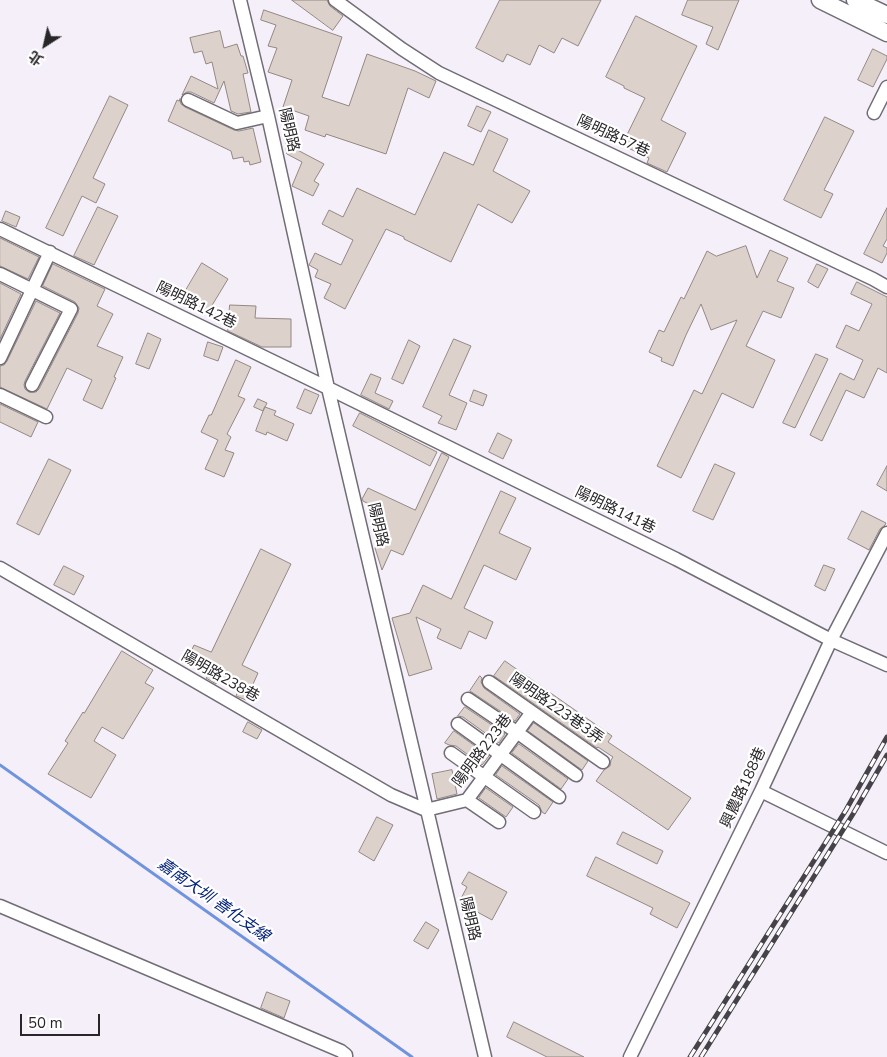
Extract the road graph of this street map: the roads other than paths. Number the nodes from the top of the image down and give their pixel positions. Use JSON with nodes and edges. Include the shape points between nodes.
{"nodes":[{"id":1,"x":240,"y":0,"type":"edge"},
{"id":2,"x":336,"y":0,"type":"edge"},
{"id":3,"x":820,"y":0,"type":"edge"},
{"id":4,"x":856,"y":0,"type":"edge"},
{"id":5,"x":887,"y":15,"type":"edge"},
{"id":6,"x":887,"y":33,"type":"edge"},
{"id":7,"x":887,"y":87,"type":"edge"},
{"id":8,"x":188,"y":100,"type":"dead end"},
{"id":9,"x":874,"y":113,"type":"dead end"},
{"id":10,"x":268,"y":116,"type":"junction"},
{"id":11,"x":0,"y":229,"type":"edge"},
{"id":12,"x":50,"y":252,"type":"junction"},
{"id":13,"x":0,"y":274,"type":"edge"},
{"id":14,"x":887,"y":287,"type":"edge"},
{"id":15,"x":32,"y":290,"type":"junction"},
{"id":16,"x":0,"y":358,"type":"edge"},
{"id":17,"x":32,"y":385,"type":"dead end"},
{"id":18,"x":328,"y":388,"type":"junction"},
{"id":19,"x":0,"y":394,"type":"edge"},
{"id":20,"x":46,"y":417,"type":"dead end"},
{"id":21,"x":887,"y":533,"type":"edge"},
{"id":22,"x":0,"y":568,"type":"edge"},
{"id":23,"x":830,"y":640,"type":"junction"},
{"id":24,"x":887,"y":665,"type":"edge"},
{"id":25,"x":489,"y":682,"type":"dead end"},
{"id":26,"x":468,"y":699,"type":"dead end"},
{"id":27,"x":532,"y":712,"type":"junction"},
{"id":28,"x":458,"y":724,"type":"dead end"},
{"id":29,"x":518,"y":733,"type":"junction"},
{"id":30,"x":452,"y":753,"type":"dead end"},
{"id":31,"x":501,"y":754,"type":"junction"},
{"id":32,"x":603,"y":762,"type":"dead end"},
{"id":33,"x":576,"y":775,"type":"dead end"},
{"id":34,"x":484,"y":777,"type":"junction"},
{"id":35,"x":761,"y":791,"type":"junction"},
{"id":36,"x":559,"y":797,"type":"dead end"},
{"id":37,"x":467,"y":800,"type":"junction"},
{"id":38,"x":426,"y":810,"type":"junction"},
{"id":39,"x":534,"y":812,"type":"dead end"},
{"id":40,"x":499,"y":822,"type":"dead end"},
{"id":41,"x":887,"y":853,"type":"edge"},
{"id":42,"x":0,"y":906,"type":"edge"},
{"id":43,"x":346,"y":1057,"type":"edge"},
{"id":44,"x":485,"y":1057,"type":"edge"},
{"id":45,"x":630,"y":1057,"type":"edge"}],
"edges":[{"from":1,"to":10,"type":"street","name":"陽明路"},
{"from":2,"to":14,"type":"street","name":"陽明路57巷","via":[[439,73]]},
{"from":3,"to":6,"type":"main road"},
{"from":4,"to":5,"type":"main road"},
{"from":7,"to":9,"type":"street"},
{"from":8,"to":10,"type":"street","via":[[236,124]]},
{"from":10,"to":18,"type":"street","name":"陽明路"},
{"from":11,"to":12,"type":"street","name":"陽明路142巷"},
{"from":12,"to":15,"type":"street"},
{"from":12,"to":18,"type":"street","name":"陽明路142巷"},
{"from":13,"to":15,"type":"street"},
{"from":15,"to":16,"type":"street"},
{"from":15,"to":17,"type":"street","via":[[71,309]]},
{"from":18,"to":23,"type":"street","name":"陽明路141巷","via":[[676,559]]},
{"from":18,"to":38,"type":"street","name":"陽明路"},
{"from":19,"to":20,"type":"street"},
{"from":21,"to":23,"type":"street","name":"興農路188巷"},
{"from":22,"to":38,"type":"street","name":"陽明路238巷","via":[[391,795]]},
{"from":23,"to":24,"type":"street","name":"陽明路141巷"},
{"from":23,"to":35,"type":"street","name":"興農路188巷"},
{"from":25,"to":27,"type":"street","name":"陽明路223巷3弄"},
{"from":26,"to":29,"type":"street"},
{"from":27,"to":29,"type":"street","name":"陽明路223巷"},
{"from":27,"to":32,"type":"street","name":"陽明路223巷3弄"},
{"from":28,"to":31,"type":"street"},
{"from":29,"to":31,"type":"street","name":"陽明路223巷"},
{"from":29,"to":33,"type":"street"},
{"from":30,"to":34,"type":"street"},
{"from":31,"to":34,"type":"street","name":"陽明路223巷"},
{"from":31,"to":36,"type":"street"},
{"from":34,"to":37,"type":"street","name":"陽明路223巷"},
{"from":34,"to":39,"type":"street"},
{"from":35,"to":41,"type":"street"},
{"from":35,"to":45,"type":"street","name":"興農路188巷"},
{"from":37,"to":38,"type":"street","name":"陽明路223巷"},
{"from":37,"to":40,"type":"street"},
{"from":38,"to":44,"type":"street","name":"陽明路"},
{"from":42,"to":43,"type":"street","via":[[341,1051]]}]}
